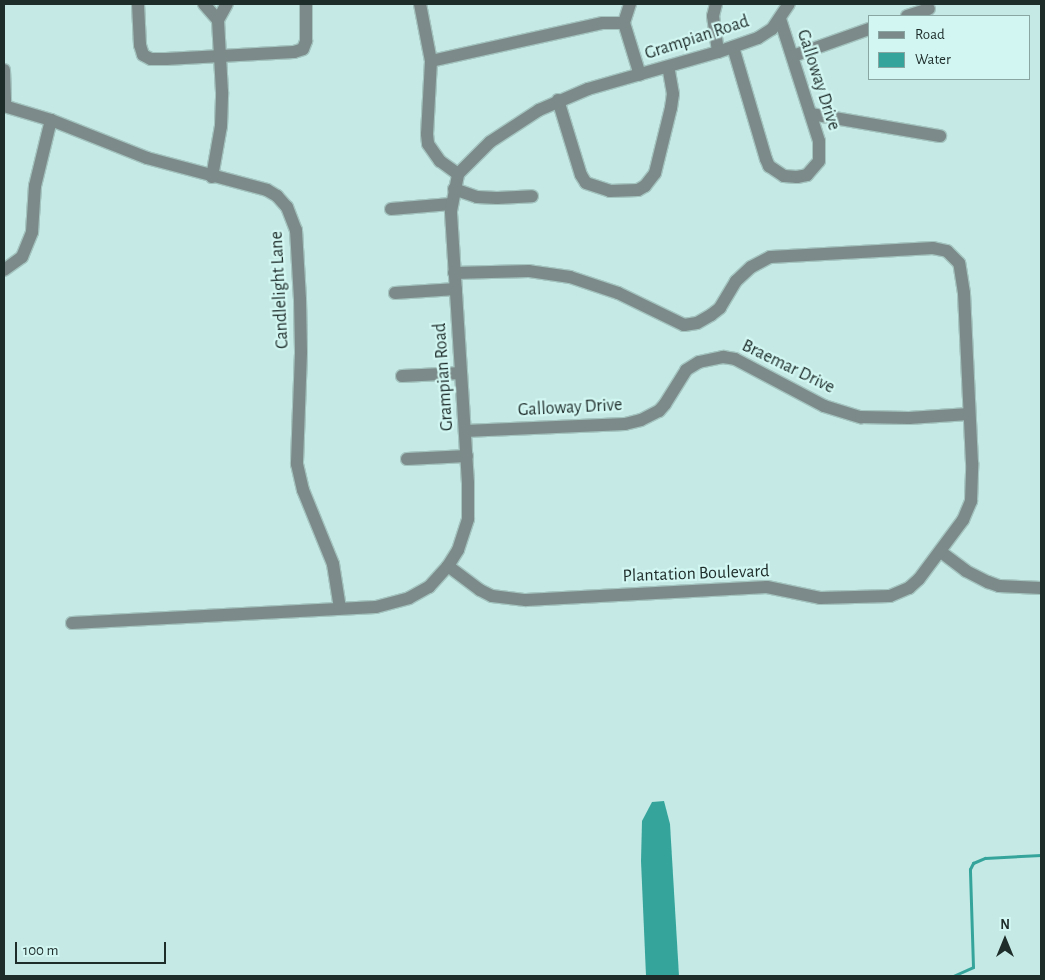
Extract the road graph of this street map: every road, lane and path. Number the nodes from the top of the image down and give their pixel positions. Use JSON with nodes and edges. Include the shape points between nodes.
{"nodes":[{"id":1,"x":138,"y":4,"type":"edge"},
{"id":2,"x":204,"y":4,"type":"edge"},
{"id":3,"x":228,"y":4,"type":"edge"},
{"id":4,"x":306,"y":4,"type":"edge"},
{"id":5,"x":420,"y":4,"type":"edge"},
{"id":6,"x":630,"y":4,"type":"edge"},
{"id":7,"x":716,"y":4,"type":"edge"},
{"id":8,"x":789,"y":4,"type":"edge"},
{"id":9,"x":929,"y":9,"type":"dead end"},
{"id":10,"x":910,"y":15,"type":"edge"},
{"id":11,"x":780,"y":19,"type":"junction"},
{"id":12,"x":218,"y":20,"type":"junction"},
{"id":13,"x":624,"y":24,"type":"junction"},
{"id":14,"x":868,"y":29,"type":"edge"},
{"id":15,"x":733,"y":47,"type":"junction"},
{"id":16,"x":718,"y":52,"type":"junction"},
{"id":17,"x":793,"y":56,"type":"junction"},
{"id":18,"x":220,"y":57,"type":"junction"},
{"id":19,"x":431,"y":61,"type":"junction"},
{"id":20,"x":668,"y":67,"type":"junction"},
{"id":21,"x":4,"y":70,"type":"edge"},
{"id":22,"x":640,"y":75,"type":"junction"},
{"id":23,"x":558,"y":100,"type":"junction"},
{"id":24,"x":4,"y":106,"type":"edge"},
{"id":25,"x":812,"y":114,"type":"junction"},
{"id":26,"x":51,"y":120,"type":"junction"},
{"id":27,"x":940,"y":136,"type":"dead end"},
{"id":28,"x":458,"y":174,"type":"junction"},
{"id":29,"x":212,"y":177,"type":"junction"},
{"id":30,"x":454,"y":188,"type":"junction"},
{"id":31,"x":532,"y":196,"type":"dead end"},
{"id":32,"x":451,"y":204,"type":"junction"},
{"id":33,"x":391,"y":209,"type":"dead end"},
{"id":34,"x":4,"y":270,"type":"edge"},
{"id":35,"x":454,"y":273,"type":"junction"},
{"id":36,"x":456,"y":289,"type":"junction"},
{"id":37,"x":395,"y":293,"type":"dead end"},
{"id":38,"x":710,"y":358,"type":"joint"},
{"id":39,"x":461,"y":373,"type":"junction"},
{"id":40,"x":402,"y":376,"type":"dead end"},
{"id":41,"x":969,"y":414,"type":"junction"},
{"id":42,"x":465,"y":432,"type":"junction"},
{"id":43,"x":467,"y":456,"type":"junction"},
{"id":44,"x":407,"y":459,"type":"dead end"},
{"id":45,"x":941,"y":552,"type":"junction"},
{"id":46,"x":448,"y":566,"type":"junction"},
{"id":47,"x":1041,"y":588,"type":"edge"},
{"id":48,"x":340,"y":608,"type":"junction"},
{"id":49,"x":72,"y":623,"type":"dead end"}],
"edges":[{"from":1,"to":18,"type":"street","via":[[143,55],[166,60]]},
{"from":2,"to":12,"type":"street"},
{"from":3,"to":12,"type":"street"},
{"from":4,"to":18,"type":"street","via":[[306,41],[303,48],[294,52]]},
{"from":5,"to":19,"type":"street"},
{"from":6,"to":13,"type":"street"},
{"from":7,"to":16,"type":"street"},
{"from":8,"to":11,"type":"street","name":"Grampian Road"},
{"from":9,"to":10,"type":"street"},
{"from":11,"to":15,"type":"street","name":"Grampian Road","via":[[758,38]]},
{"from":11,"to":17,"type":"street","name":"Galloway Drive"},
{"from":12,"to":18,"type":"street"},
{"from":13,"to":19,"type":"street","via":[[603,24]]},
{"from":13,"to":22,"type":"street"},
{"from":14,"to":17,"type":"street"},
{"from":15,"to":16,"type":"street","name":"Grampian Road"},
{"from":15,"to":25,"type":"street","name":"Galloway Drive","via":[[766,159],[784,176],[806,175],[819,161]]},
{"from":16,"to":20,"type":"street","name":"Grampian Road"},
{"from":17,"to":25,"type":"street","name":"Galloway Drive"},
{"from":18,"to":29,"type":"street","via":[[221,126]]},
{"from":19,"to":28,"type":"street","via":[[428,144],[440,162]]},
{"from":20,"to":22,"type":"street","name":"Grampian Road"},
{"from":20,"to":23,"type":"street","via":[[672,108],[655,173],[638,190],[610,191],[586,183]]},
{"from":21,"to":24,"type":"street"},
{"from":22,"to":23,"type":"street","name":"Grampian Road"},
{"from":23,"to":28,"type":"street","name":"Grampian Road","via":[[490,142]]},
{"from":24,"to":26,"type":"street","name":"Candlelight Lane"},
{"from":25,"to":27,"type":"street"},
{"from":26,"to":29,"type":"street","name":"Candlelight Lane","via":[[147,158]]},
{"from":26,"to":34,"type":"street","via":[[35,186],[32,232],[22,257]]},
{"from":28,"to":30,"type":"street","name":"Grampian Road"},
{"from":29,"to":48,"type":"street","name":"Candlelight Lane","via":[[267,190],[291,211],[296,230],[300,308],[297,464],[303,490],[332,564]]},
{"from":30,"to":31,"type":"street","via":[[477,197]]},
{"from":30,"to":32,"type":"street","name":"Grampian Road"},
{"from":32,"to":33,"type":"street"},
{"from":32,"to":35,"type":"street","name":"Grampian Road"},
{"from":35,"to":36,"type":"street","name":"Grampian Road"},
{"from":35,"to":41,"type":"street","name":"Plantation Boulevard","via":[[529,271],[556,275],[618,293],[684,325],[697,322],[720,308],[736,281],[770,257],[933,248],[947,251],[959,263],[964,293]]},
{"from":36,"to":37,"type":"street"},
{"from":36,"to":39,"type":"street","name":"Grampian Road"},
{"from":38,"to":41,"type":"street","name":"Braemar Drive","via":[[735,359],[816,402],[861,417]]},
{"from":38,"to":42,"type":"street","name":"Galloway Drive","via":[[686,370],[659,411],[641,420],[625,424]]},
{"from":39,"to":40,"type":"street"},
{"from":39,"to":42,"type":"street","name":"Grampian Road"},
{"from":41,"to":45,"type":"street","name":"Plantation Boulevard","via":[[971,501],[963,520]]},
{"from":42,"to":43,"type":"street","name":"Grampian Road"},
{"from":43,"to":44,"type":"street"},
{"from":43,"to":46,"type":"street","name":"Grampian Road","via":[[468,519],[463,538]]},
{"from":45,"to":46,"type":"street","name":"Plantation Boulevard","via":[[909,588],[890,596],[874,597],[820,598],[767,587],[526,600],[492,596]]},
{"from":45,"to":47,"type":"street","via":[[966,571],[999,586]]},
{"from":46,"to":48,"type":"street","name":"Grampian Road","via":[[429,587],[409,598],[376,607]]},
{"from":48,"to":49,"type":"street","name":"Grampian Road"}]}
